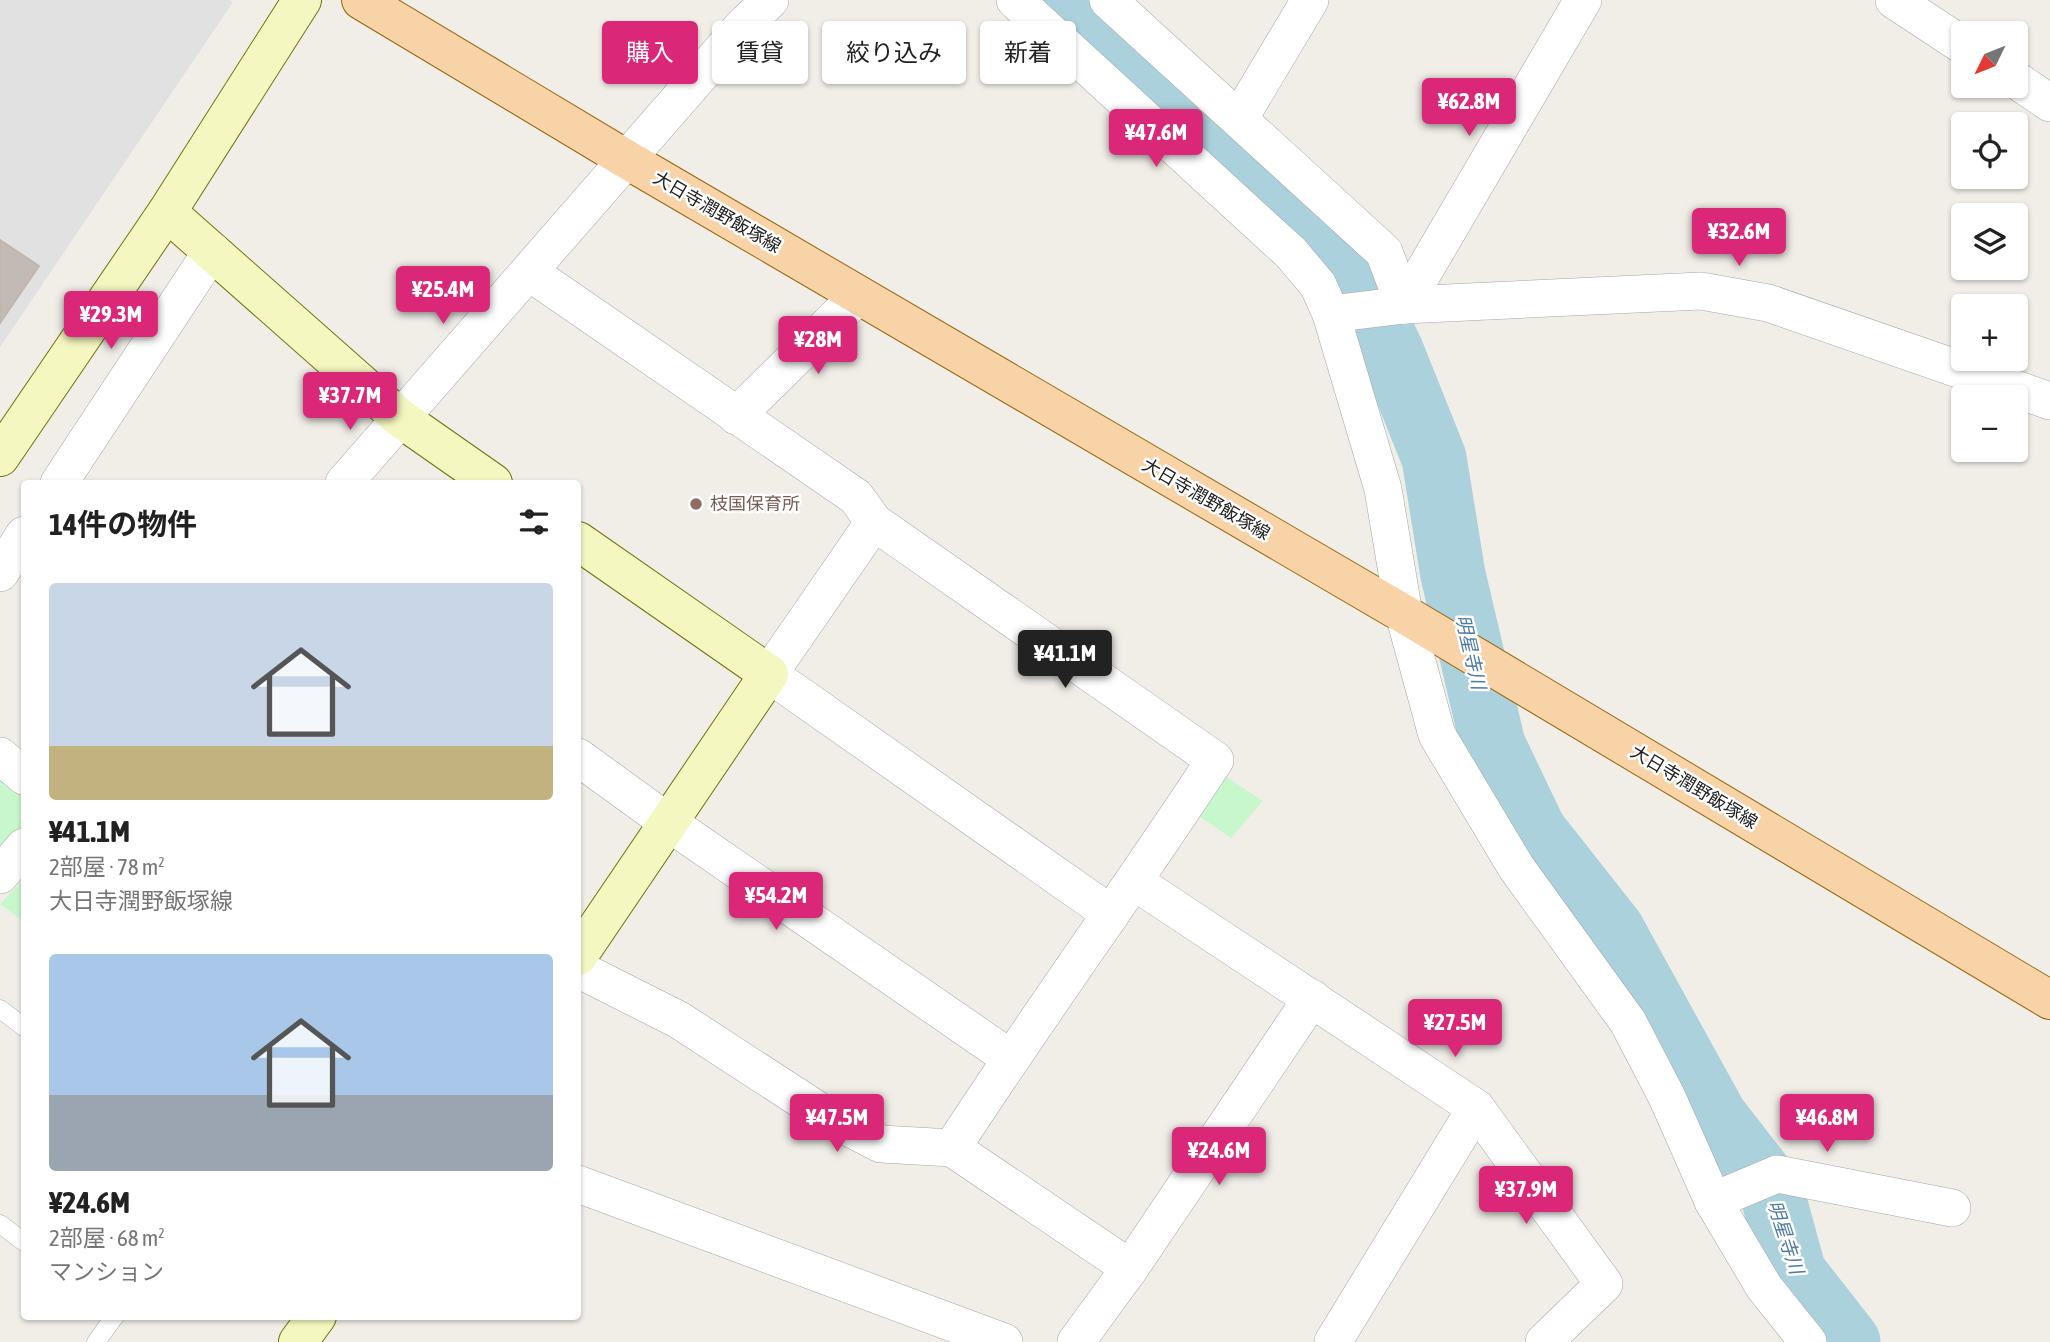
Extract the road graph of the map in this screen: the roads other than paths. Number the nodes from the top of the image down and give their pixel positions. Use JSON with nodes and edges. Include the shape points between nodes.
{"nodes":[{"id":1,"x":302,"y":0,"type":"edge"},
{"id":2,"x":361,"y":0,"type":"edge"},
{"id":3,"x":770,"y":0,"type":"edge"},
{"id":4,"x":1015,"y":0,"type":"edge"},
{"id":5,"x":1108,"y":0,"type":"edge"},
{"id":6,"x":1310,"y":0,"type":"edge"},
{"id":7,"x":1583,"y":0,"type":"edge"},
{"id":8,"x":1899,"y":1,"type":"edge"},
{"id":9,"x":1951,"y":37,"type":"edge"},
{"id":10,"x":2028,"y":88,"type":"edge"},
{"id":11,"x":2050,"y":103,"type":"edge"},
{"id":12,"x":1239,"y":119,"type":"junction"},
{"id":13,"x":626,"y":159,"type":"junction"},
{"id":14,"x":167,"y":212,"type":"junction"},
{"id":15,"x":212,"y":251,"type":"junction"},
{"id":16,"x":529,"y":272,"type":"junction"},
{"id":17,"x":859,"y":295,"type":"junction"},
{"id":18,"x":1404,"y":305,"type":"junction"},
{"id":19,"x":1331,"y":314,"type":"junction"},
{"id":20,"x":2050,"y":401,"type":"edge"},
{"id":21,"x":736,"y":416,"type":"junction"},
{"id":22,"x":400,"y":418,"type":"junction"},
{"id":23,"x":2,"y":449,"type":"edge"},
{"id":24,"x":61,"y":480,"type":"edge"},
{"id":25,"x":347,"y":480,"type":"edge"},
{"id":26,"x":490,"y":480,"type":"edge"},
{"id":27,"x":874,"y":522,"type":"junction"},
{"id":28,"x":21,"y":541,"type":"edge"},
{"id":29,"x":581,"y":543,"type":"edge"},
{"id":30,"x":0,"y":573,"type":"edge"},
{"id":31,"x":1404,"y":614,"type":"junction"},
{"id":32,"x":769,"y":674,"type":"junction"},
{"id":33,"x":0,"y":756,"type":"edge"},
{"id":34,"x":581,"y":759,"type":"edge"},
{"id":35,"x":21,"y":774,"type":"edge"},
{"id":36,"x":669,"y":823,"type":"junction"},
{"id":37,"x":21,"y":850,"type":"edge"},
{"id":38,"x":0,"y":875,"type":"edge"},
{"id":39,"x":1135,"y":882,"type":"junction"},
{"id":40,"x":1111,"y":914,"type":"junction"},
{"id":41,"x":581,"y":952,"type":"edge"},
{"id":42,"x":581,"y":971,"type":"edge"},
{"id":43,"x":1312,"y":998,"type":"junction"},
{"id":44,"x":2050,"y":1000,"type":"edge"},
{"id":45,"x":0,"y":1009,"type":"edge"},
{"id":46,"x":21,"y":1025,"type":"edge"},
{"id":47,"x":1010,"y":1058,"type":"junction"},
{"id":48,"x":1476,"y":1108,"type":"junction"},
{"id":49,"x":952,"y":1148,"type":"junction"},
{"id":50,"x":581,"y":1185,"type":"edge"},
{"id":51,"x":1713,"y":1201,"type":"junction"},
{"id":52,"x":1952,"y":1208,"type":"dead end"},
{"id":53,"x":0,"y":1224,"type":"edge"},
{"id":54,"x":21,"y":1240,"type":"edge"},
{"id":55,"x":1130,"y":1268,"type":"junction"},
{"id":56,"x":112,"y":1320,"type":"edge"},
{"id":57,"x":314,"y":1320,"type":"edge"},
{"id":58,"x":96,"y":1342,"type":"edge"},
{"id":59,"x":298,"y":1342,"type":"edge"},
{"id":60,"x":1003,"y":1342,"type":"edge"},
{"id":61,"x":1076,"y":1342,"type":"edge"},
{"id":62,"x":1333,"y":1342,"type":"edge"},
{"id":63,"x":1544,"y":1342,"type":"edge"},
{"id":64,"x":1808,"y":1342,"type":"edge"}],
"edges":[{"from":1,"to":14,"type":"street"},
{"from":2,"to":13,"type":"main road","name":"大日寺潤野飯塚線"},
{"from":3,"to":13,"type":"street"},
{"from":4,"to":19,"type":"street","via":[[1291,253],[1318,285]]},
{"from":5,"to":12,"type":"street"},
{"from":6,"to":12,"type":"street"},
{"from":7,"to":18,"type":"street"},
{"from":8,"to":9,"type":"street"},
{"from":10,"to":11,"type":"street"},
{"from":12,"to":18,"type":"street","via":[[1384,252]]},
{"from":13,"to":16,"type":"street"},
{"from":13,"to":17,"type":"main road","name":"大日寺潤野飯塚線"},
{"from":14,"to":15,"type":"street"},
{"from":14,"to":23,"type":"street"},
{"from":15,"to":22,"type":"street"},
{"from":15,"to":24,"type":"street"},
{"from":16,"to":21,"type":"street"},
{"from":16,"to":22,"type":"street"},
{"from":17,"to":21,"type":"street"},
{"from":17,"to":31,"type":"main road","name":"大日寺潤野飯塚線"},
{"from":18,"to":19,"type":"street"},
{"from":18,"to":20,"type":"street","via":[[1702,291],[1768,303]]},
{"from":19,"to":31,"type":"street","via":[[1383,489]]},
{"from":21,"to":27,"type":"street","via":[[856,496]]},
{"from":22,"to":25,"type":"street"},
{"from":22,"to":26,"type":"street"},
{"from":27,"to":32,"type":"street"},
{"from":27,"to":39,"type":"street","via":[[1215,760]]},
{"from":28,"to":30,"type":"street"},
{"from":29,"to":32,"type":"street"},
{"from":31,"to":44,"type":"main road","name":"大日寺潤野飯塚線"},
{"from":31,"to":51,"type":"street","via":[[1437,735],[1516,867],[1628,1023]]},
{"from":32,"to":36,"type":"street"},
{"from":32,"to":40,"type":"street"},
{"from":33,"to":35,"type":"street"},
{"from":34,"to":36,"type":"street"},
{"from":36,"to":41,"type":"street"},
{"from":36,"to":47,"type":"street"},
{"from":37,"to":38,"type":"street"},
{"from":39,"to":40,"type":"street"},
{"from":39,"to":43,"type":"street"},
{"from":40,"to":47,"type":"street"},
{"from":42,"to":49,"type":"street","via":[[679,1020],[828,1117],[881,1144]]},
{"from":43,"to":48,"type":"street"},
{"from":43,"to":55,"type":"street"},
{"from":45,"to":46,"type":"lane"},
{"from":47,"to":49,"type":"street"},
{"from":48,"to":62,"type":"street"},
{"from":48,"to":63,"type":"street","via":[[1604,1284]]},
{"from":49,"to":55,"type":"street"},
{"from":50,"to":60,"type":"street"},
{"from":51,"to":52,"type":"street","via":[[1777,1174]]},
{"from":51,"to":64,"type":"street","via":[[1765,1287]]},
{"from":53,"to":54,"type":"lane"},
{"from":55,"to":61,"type":"street"},
{"from":56,"to":58,"type":"lane"},
{"from":57,"to":59,"type":"street"}]}
